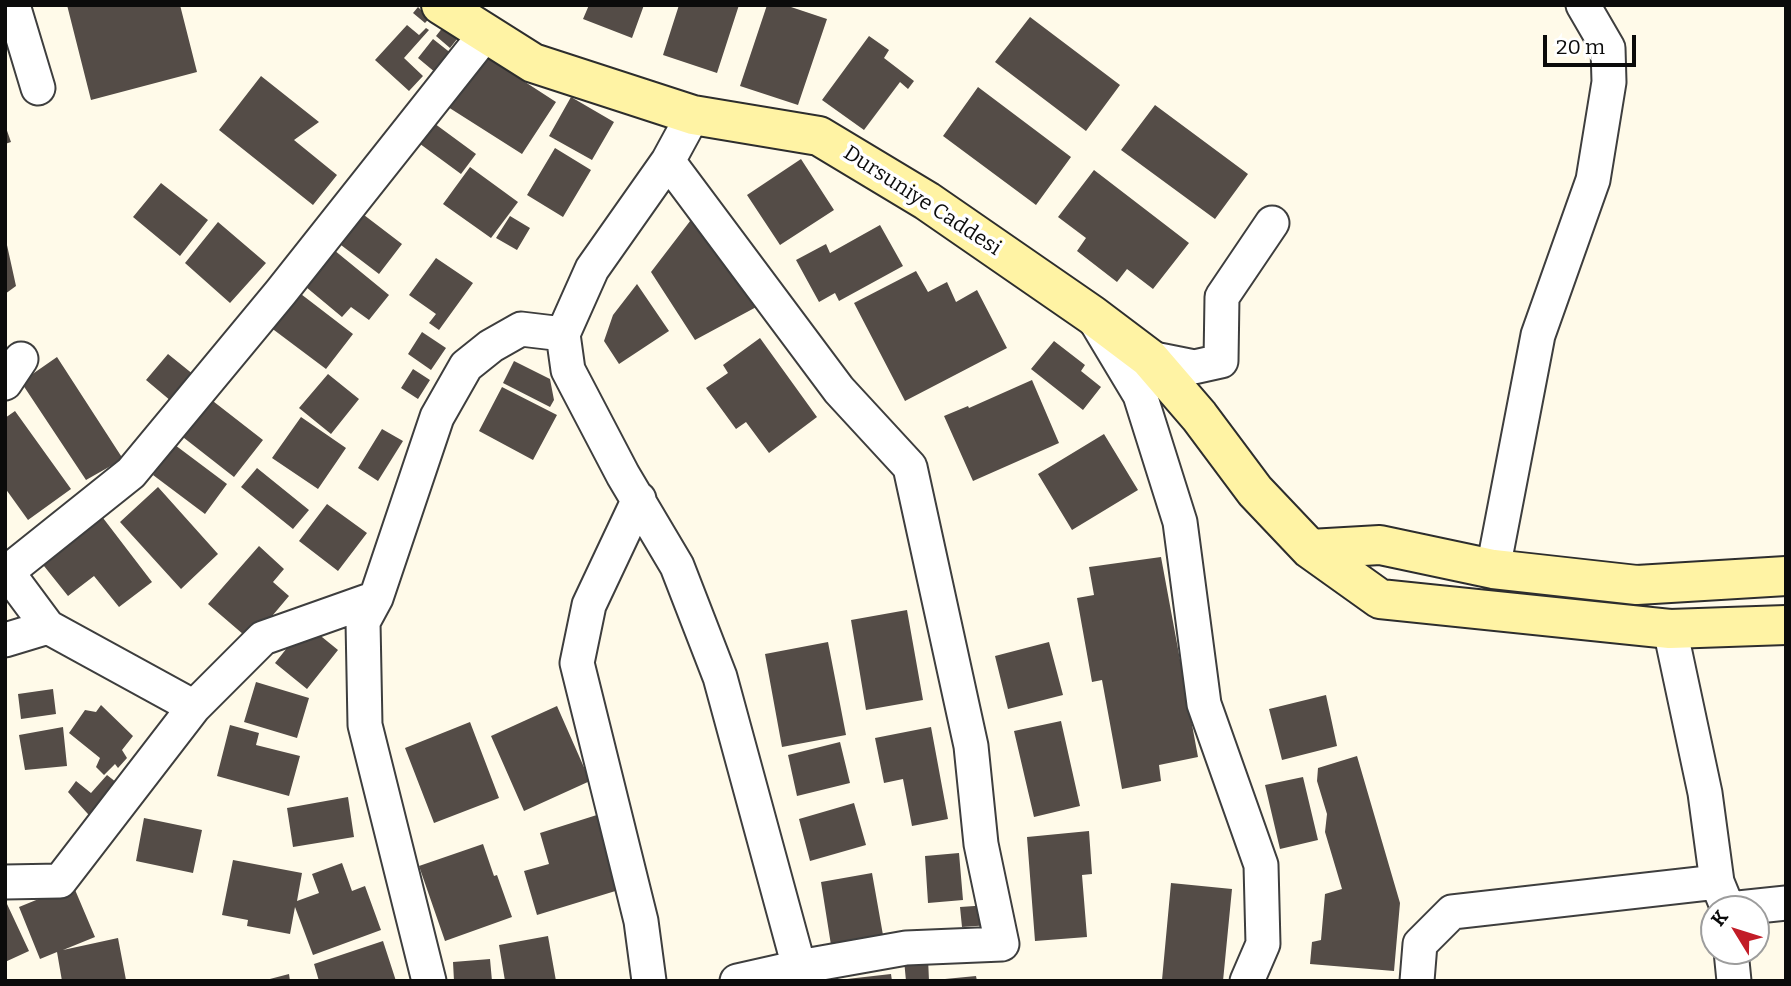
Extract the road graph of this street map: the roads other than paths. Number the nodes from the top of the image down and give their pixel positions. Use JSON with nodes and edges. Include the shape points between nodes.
{"nodes":[{"id":1,"x":13,"y":5,"type":"edge"},
{"id":2,"x":441,"y":5,"type":"edge"},
{"id":3,"x":1583,"y":5,"type":"edge"},
{"id":4,"x":487,"y":32,"type":"junction"},
{"id":5,"x":38,"y":88,"type":"dead end"},
{"id":6,"x":693,"y":114,"type":"junction"},
{"id":7,"x":668,"y":161,"type":"junction"},
{"id":8,"x":1272,"y":223,"type":"dead end"},
{"id":9,"x":1092,"y":315,"type":"junction"},
{"id":10,"x":563,"y":334,"type":"junction"},
{"id":11,"x":1149,"y":358,"type":"junction"},
{"id":12,"x":639,"y":499,"type":"junction"},
{"id":13,"x":1310,"y":549,"type":"junction"},
{"id":14,"x":1493,"y":569,"type":"junction"},
{"id":15,"x":6,"y":570,"type":"edge"},
{"id":16,"x":1786,"y":576,"type":"edge"},
{"id":17,"x":376,"y":598,"type":"junction"},
{"id":18,"x":1786,"y":625,"type":"edge"},
{"id":19,"x":48,"y":627,"type":"junction"},
{"id":20,"x":1670,"y":629,"type":"junction"},
{"id":21,"x":5,"y":640,"type":"edge"},
{"id":22,"x":194,"y":707,"type":"junction"},
{"id":23,"x":5,"y":882,"type":"edge"},
{"id":24,"x":1724,"y":895,"type":"edge"},
{"id":25,"x":1700,"y":901,"type":"edge"},
{"id":26,"x":799,"y":967,"type":"junction"},
{"id":27,"x":429,"y":981,"type":"edge"},
{"id":28,"x":649,"y":981,"type":"edge"},
{"id":29,"x":737,"y":981,"type":"edge"},
{"id":30,"x":1247,"y":981,"type":"edge"},
{"id":31,"x":1417,"y":981,"type":"edge"}],
"edges":[{"from":1,"to":5,"type":"street"},
{"from":2,"to":4,"type":"street","name":"Dursuniye Caddesi"},
{"from":3,"to":14,"type":"street","via":[[1608,48],[1609,82],[1593,180],[1538,335]]},
{"from":4,"to":6,"type":"street","name":"Dursuniye Caddesi","via":[[533,63]]},
{"from":4,"to":15,"type":"street","via":[[131,473]]},
{"from":6,"to":7,"type":"street"},
{"from":6,"to":9,"type":"street","name":"Dursuniye Caddesi","via":[[819,136],[927,201]]},
{"from":7,"to":10,"type":"street","via":[[592,269]]},
{"from":7,"to":26,"type":"street","via":[[839,390],[910,467],[971,746],[981,844],[1002,944],[906,948]]},
{"from":8,"to":11,"type":"street","via":[[1222,297],[1221,361],[1194,367]]},
{"from":9,"to":11,"type":"street","name":"Dursuniye Caddesi"},
{"from":9,"to":30,"type":"street","via":[[1140,395],[1180,522],[1203,704],[1261,865],[1263,944]]},
{"from":10,"to":12,"type":"street","via":[[568,370]]},
{"from":10,"to":17,"type":"street","via":[[521,329],[466,366],[437,417]]},
{"from":11,"to":13,"type":"street","name":"Dursuniye Caddesi","via":[[1255,491]]},
{"from":12,"to":26,"type":"street","via":[[677,566],[720,677]]},
{"from":12,"to":28,"type":"street","via":[[589,605],[577,663],[641,920]]},
{"from":13,"to":14,"type":"street","via":[[1380,545]]},
{"from":13,"to":20,"type":"street","name":"Dursuniye Caddesi","via":[[1380,600]]},
{"from":14,"to":16,"type":"street","via":[[1637,585]]},
{"from":15,"to":19,"type":"street"},
{"from":17,"to":22,"type":"street","via":[[264,638]]},
{"from":17,"to":27,"type":"street","via":[[363,622],[365,725]]},
{"from":18,"to":20,"type":"street","name":"Dursuniye Caddesi"},
{"from":19,"to":21,"type":"street"},
{"from":19,"to":22,"type":"street"},
{"from":20,"to":24,"type":"street"},
{"from":22,"to":23,"type":"street","via":[[60,881]]},
{"from":25,"to":31,"type":"street","via":[[1452,912],[1420,944]]},
{"from":26,"to":29,"type":"street"}]}
